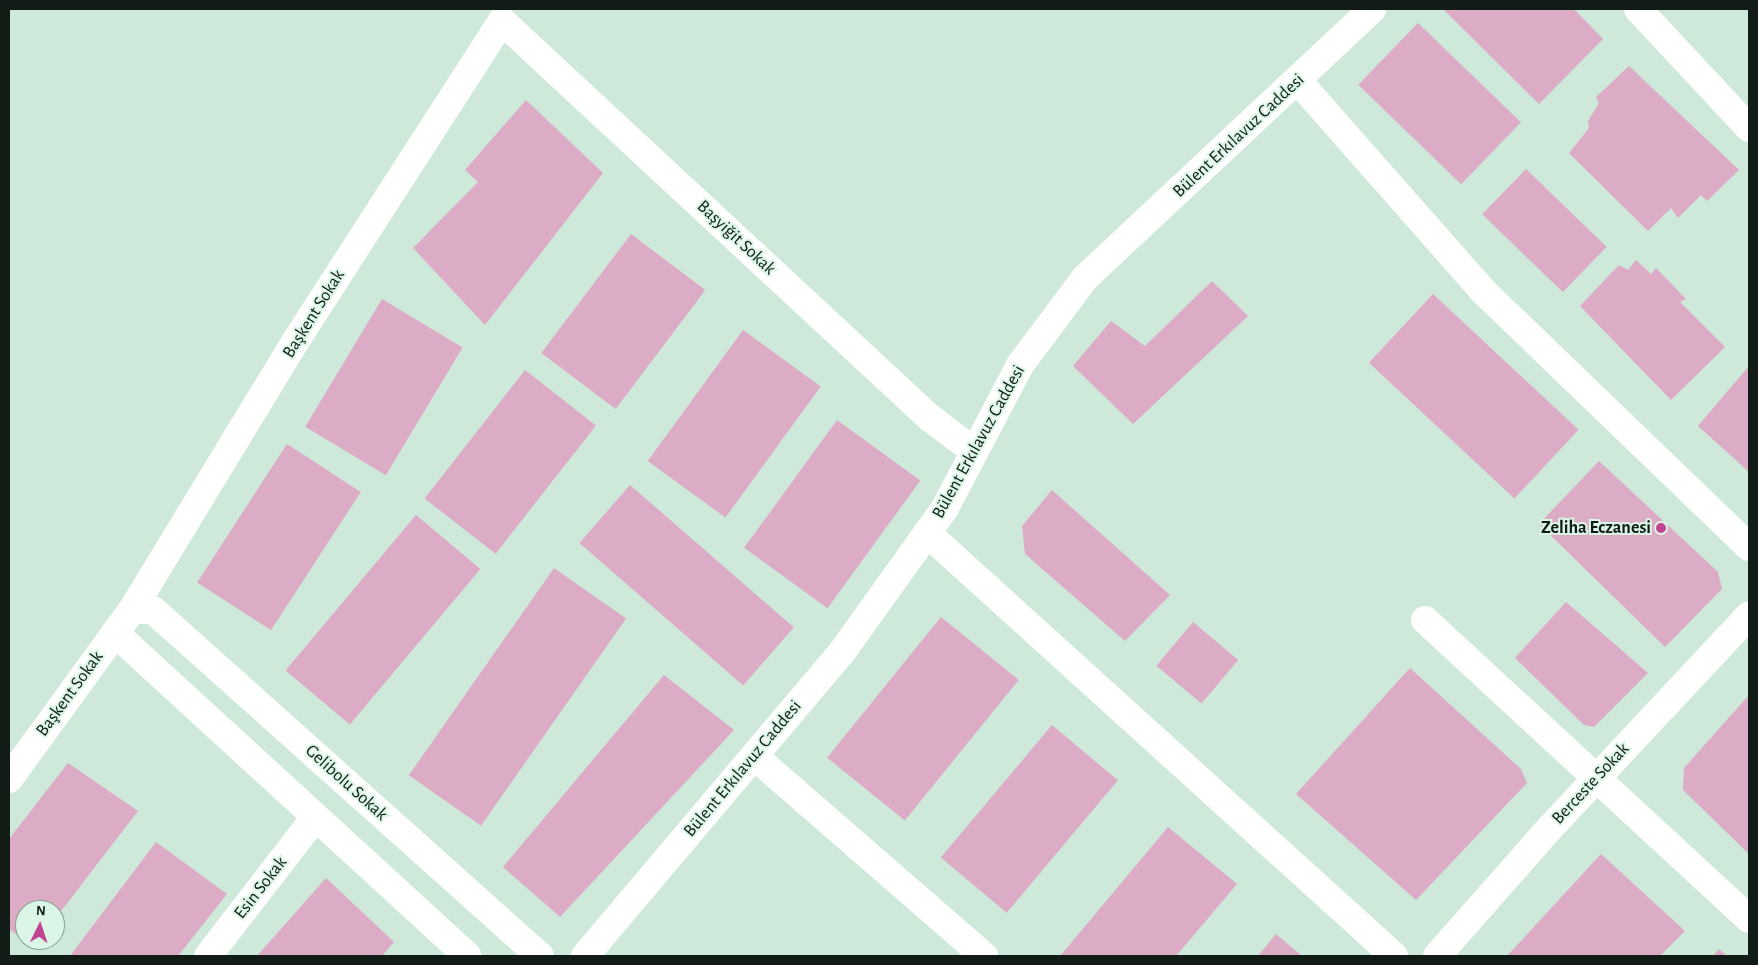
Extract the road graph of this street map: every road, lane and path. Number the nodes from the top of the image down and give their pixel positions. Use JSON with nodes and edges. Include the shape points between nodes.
{"nodes":[{"id":1,"x":1372,"y":9,"type":"edge"},
{"id":2,"x":1638,"y":9,"type":"edge"},
{"id":3,"x":502,"y":21,"type":"joint"},
{"id":4,"x":1298,"y":81,"type":"junction"},
{"id":5,"x":1749,"y":128,"type":"edge"},
{"id":6,"x":974,"y":451,"type":"junction"},
{"id":7,"x":927,"y":533,"type":"junction"},
{"id":8,"x":1749,"y":547,"type":"edge"},
{"id":9,"x":142,"y":610,"type":"junction"},
{"id":10,"x":1749,"y":615,"type":"edge"},
{"id":11,"x":1426,"y":620,"type":"dead end"},
{"id":12,"x":115,"y":633,"type":"junction"},
{"id":13,"x":754,"y":756,"type":"junction"},
{"id":14,"x":1597,"y":778,"type":"junction"},
{"id":15,"x":9,"y":779,"type":"edge"},
{"id":16,"x":314,"y":819,"type":"junction"},
{"id":17,"x":1749,"y":919,"type":"edge"},
{"id":18,"x":208,"y":956,"type":"edge"},
{"id":19,"x":468,"y":956,"type":"edge"},
{"id":20,"x":540,"y":956,"type":"edge"},
{"id":21,"x":585,"y":956,"type":"edge"},
{"id":22,"x":984,"y":956,"type":"edge"},
{"id":23,"x":1394,"y":956,"type":"edge"},
{"id":24,"x":1437,"y":956,"type":"edge"}],
"edges":[{"from":1,"to":4,"type":"street","name":"Bülent Erkılavuz Caddesi"},
{"from":2,"to":5,"type":"street"},
{"from":3,"to":6,"type":"street","name":"Başyiğit Sokak","via":[[930,418]]},
{"from":3,"to":9,"type":"street","name":"Başkent Sokak","via":[[295,342]]},
{"from":4,"to":6,"type":"street","name":"Bülent Erkılavuz Caddesi","via":[[1085,278],[1020,365]]},
{"from":4,"to":8,"type":"street","via":[[1483,291]]},
{"from":6,"to":7,"type":"street","name":"Bülent Erkılavuz Caddesi","via":[[945,508]]},
{"from":7,"to":13,"type":"street","name":"Bülent Erkılavuz Caddesi","via":[[842,652]]},
{"from":7,"to":23,"type":"street"},
{"from":9,"to":12,"type":"street","name":"Başkent Sokak"},
{"from":9,"to":20,"type":"street","name":"Gelibolu Sokak"},
{"from":10,"to":14,"type":"street","name":"Berceste Sokak"},
{"from":11,"to":14,"type":"street"},
{"from":12,"to":15,"type":"street","name":"Başkent Sokak"},
{"from":12,"to":16,"type":"street"},
{"from":13,"to":21,"type":"street","name":"Bülent Erkılavuz Caddesi"},
{"from":13,"to":22,"type":"street"},
{"from":14,"to":17,"type":"street"},
{"from":14,"to":24,"type":"street","name":"Berceste Sokak"},
{"from":16,"to":18,"type":"street","name":"Esin Sokak"},
{"from":16,"to":19,"type":"street"}]}
